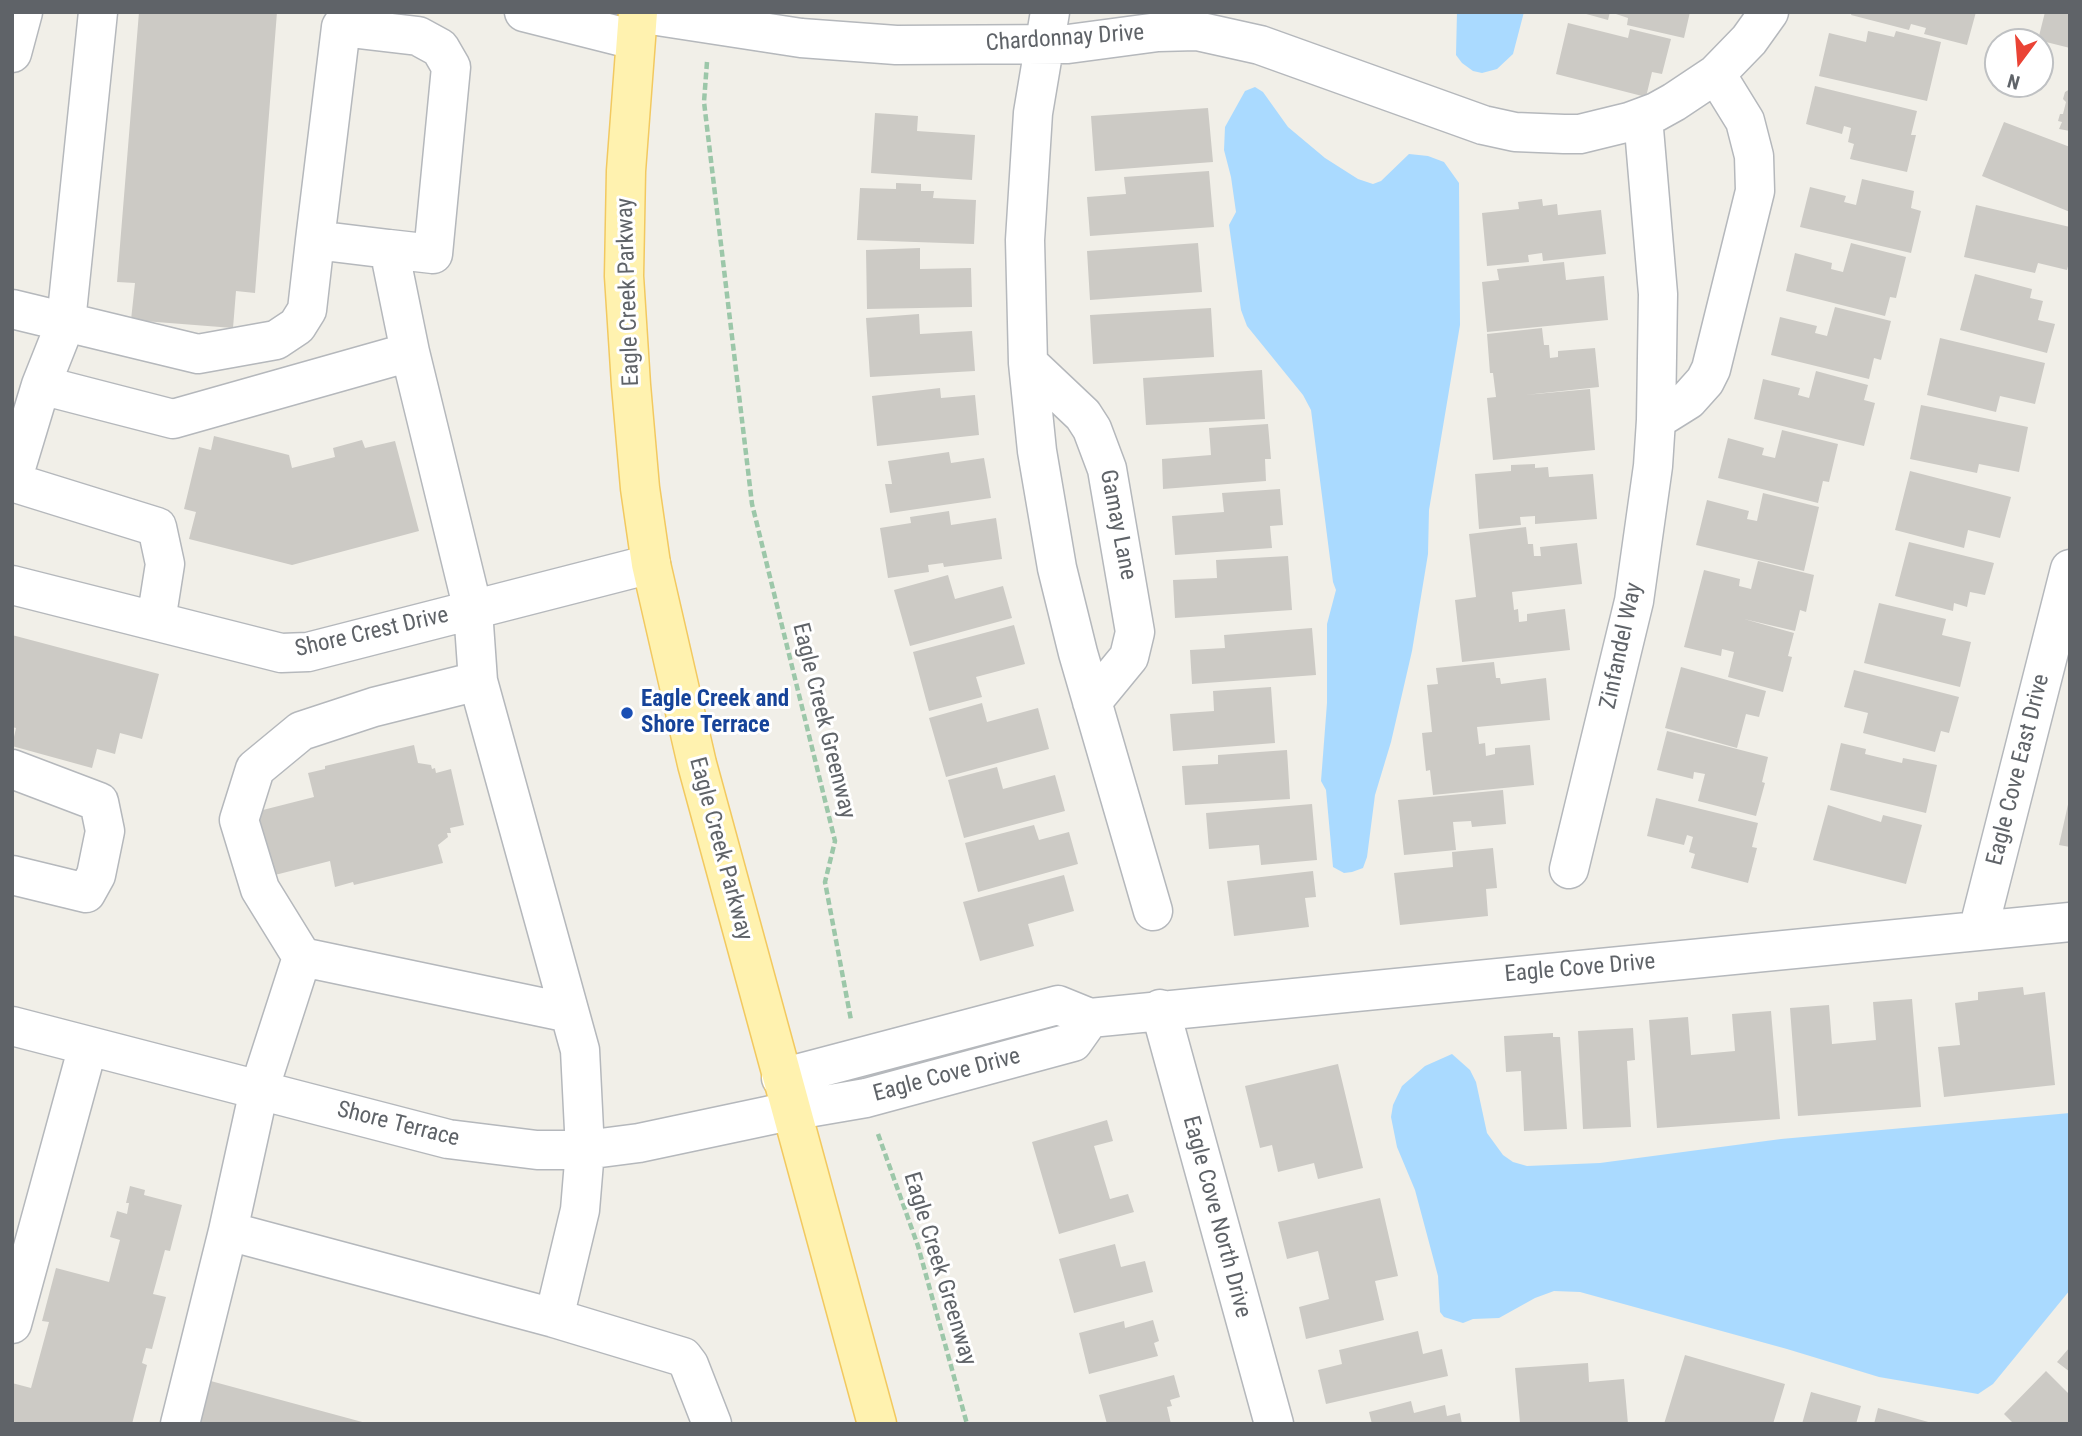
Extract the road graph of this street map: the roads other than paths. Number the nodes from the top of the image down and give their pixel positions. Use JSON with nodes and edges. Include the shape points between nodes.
{"nodes":[{"id":1,"x":23,"y":12,"type":"edge"},
{"id":2,"x":98,"y":12,"type":"edge"},
{"id":3,"x":524,"y":12,"type":"edge"},
{"id":4,"x":1769,"y":12,"type":"edge"},
{"id":5,"x":346,"y":20,"type":"edge"},
{"id":6,"x":637,"y":22,"type":"edge"},
{"id":7,"x":1046,"y":29,"type":"edge"},
{"id":8,"x":12,"y":53,"type":"edge"},
{"id":9,"x":1716,"y":74,"type":"junction"},
{"id":10,"x":1643,"y":117,"type":"junction"},
{"id":11,"x":314,"y":240,"type":"junction"},
{"id":12,"x":388,"y":249,"type":"junction"},
{"id":13,"x":12,"y":309,"type":"edge"},
{"id":14,"x":66,"y":322,"type":"junction"},
{"id":15,"x":410,"y":352,"type":"junction"},
{"id":16,"x":1028,"y":363,"type":"junction"},
{"id":17,"x":41,"y":385,"type":"junction"},
{"id":18,"x":1656,"y":420,"type":"junction"},
{"id":19,"x":12,"y":482,"type":"edge"},
{"id":20,"x":651,"y":564,"type":"junction"},
{"id":21,"x":2070,"y":569,"type":"edge"},
{"id":22,"x":12,"y":585,"type":"edge"},
{"id":23,"x":473,"y":610,"type":"junction"},
{"id":24,"x":156,"y":621,"type":"junction"},
{"id":25,"x":478,"y":681,"type":"junction"},
{"id":26,"x":1092,"y":702,"type":"junction"},
{"id":27,"x":12,"y":769,"type":"edge"},
{"id":28,"x":1569,"y":869,"type":"dead end"},
{"id":29,"x":12,"y":875,"type":"edge"},
{"id":30,"x":1153,"y":911,"type":"dead end"},
{"id":31,"x":2070,"y":922,"type":"edge"},
{"id":32,"x":1978,"y":931,"type":"junction"},
{"id":33,"x":302,"y":957,"type":"junction"},
{"id":34,"x":1160,"y":1009,"type":"junction"},
{"id":35,"x":569,"y":1013,"type":"junction"},
{"id":36,"x":1090,"y":1018,"type":"junction"},
{"id":37,"x":12,"y":1026,"type":"edge"},
{"id":38,"x":88,"y":1046,"type":"junction"},
{"id":39,"x":259,"y":1090,"type":"junction"},
{"id":40,"x":786,"y":1095,"type":"junction"},
{"id":41,"x":585,"y":1150,"type":"junction"},
{"id":42,"x":228,"y":1231,"type":"junction"},
{"id":43,"x":554,"y":1318,"type":"junction"},
{"id":44,"x":12,"y":1324,"type":"edge"},
{"id":45,"x":180,"y":1424,"type":"edge"},
{"id":46,"x":712,"y":1424,"type":"edge"},
{"id":47,"x":877,"y":1424,"type":"edge"},
{"id":48,"x":1273,"y":1424,"type":"edge"}],
"edges":[{"from":1,"to":8,"type":"street"},
{"from":2,"to":14,"type":"street"},
{"from":3,"to":6,"type":"street","name":"Chardonnay Drive"},
{"from":4,"to":9,"type":"street"},
{"from":5,"to":11,"type":"street"},
{"from":5,"to":12,"type":"street","via":[[418,36],[440,48],[451,67],[433,254]]},
{"from":6,"to":7,"type":"street","name":"Chardonnay Drive","via":[[711,25],[896,46]]},
{"from":6,"to":20,"type":"main road","name":"Eagle Creek Parkway","via":[[624,276],[640,488]]},
{"from":7,"to":10,"type":"street","name":"Chardonnay Drive","via":[[1196,31],[1260,45],[1467,121],[1515,132],[1580,134]]},
{"from":7,"to":16,"type":"street","via":[[1030,150],[1025,240]]},
{"from":9,"to":10,"type":"street"},
{"from":9,"to":18,"type":"street","via":[[1741,110],[1752,144],[1756,180],[1751,214],[1711,369],[1688,400]]},
{"from":10,"to":18,"type":"street","name":"Zinfandel Way","via":[[1658,294]]},
{"from":11,"to":12,"type":"street"},
{"from":11,"to":14,"type":"street","via":[[307,310],[297,326],[276,340],[198,354]]},
{"from":12,"to":15,"type":"street"},
{"from":13,"to":14,"type":"street"},
{"from":14,"to":17,"type":"street"},
{"from":15,"to":17,"type":"street","via":[[173,419]]},
{"from":15,"to":23,"type":"street"},
{"from":16,"to":26,"type":"street","via":[[1044,500]]},
{"from":16,"to":26,"type":"street","name":"Gamay Lane","via":[[1083,415],[1108,469],[1135,632],[1129,657]]},
{"from":17,"to":19,"type":"street"},
{"from":18,"to":28,"type":"street","name":"Zinfandel Way","via":[[1634,601]]},
{"from":19,"to":24,"type":"street","via":[[157,527],[165,564]]},
{"from":20,"to":23,"type":"street","name":"Shore Crest Drive"},
{"from":20,"to":40,"type":"main road","name":"Eagle Creek Parkway","via":[[694,752]]},
{"from":21,"to":32,"type":"street","name":"Eagle Cove East Drive"},
{"from":22,"to":24,"type":"street","name":"Shore Crest Drive"},
{"from":23,"to":24,"type":"street","name":"Shore Crest Drive","via":[[308,652],[281,653]]},
{"from":23,"to":25,"type":"street"},
{"from":25,"to":33,"type":"street","via":[[301,731],[256,769],[239,820],[260,889]]},
{"from":25,"to":35,"type":"street"},
{"from":26,"to":30,"type":"street"},
{"from":27,"to":29,"type":"street","via":[[99,802],[105,831],[96,875],[86,893]]},
{"from":31,"to":32,"type":"street","name":"Eagle Cove Drive"},
{"from":32,"to":34,"type":"street","name":"Eagle Cove Drive"},
{"from":33,"to":35,"type":"street"},
{"from":33,"to":39,"type":"street"},
{"from":34,"to":36,"type":"street","name":"Eagle Cove Drive"},
{"from":34,"to":48,"type":"street","name":"Eagle Cove North Drive"},
{"from":35,"to":41,"type":"street","via":[[580,1050]]},
{"from":36,"to":40,"type":"street","name":"Eagle Cove Drive","via":[[1058,1005],[858,1057]]},
{"from":36,"to":40,"type":"street","name":"Eagle Cove Drive","via":[[1073,1042],[866,1098]]},
{"from":37,"to":38,"type":"street","name":"Shore Terrace"},
{"from":38,"to":39,"type":"street","name":"Shore Terrace"},
{"from":38,"to":44,"type":"street"},
{"from":39,"to":41,"type":"street","name":"Shore Terrace","via":[[448,1139],[537,1150]]},
{"from":39,"to":42,"type":"street"},
{"from":40,"to":41,"type":"street","name":"Shore Terrace","via":[[639,1143]]},
{"from":40,"to":47,"type":"main road","name":"Eagle Creek Parkway"},
{"from":41,"to":43,"type":"street","via":[[580,1210]]},
{"from":42,"to":43,"type":"street"},
{"from":42,"to":45,"type":"street"},
{"from":43,"to":46,"type":"street","via":[[682,1357]]}]}
